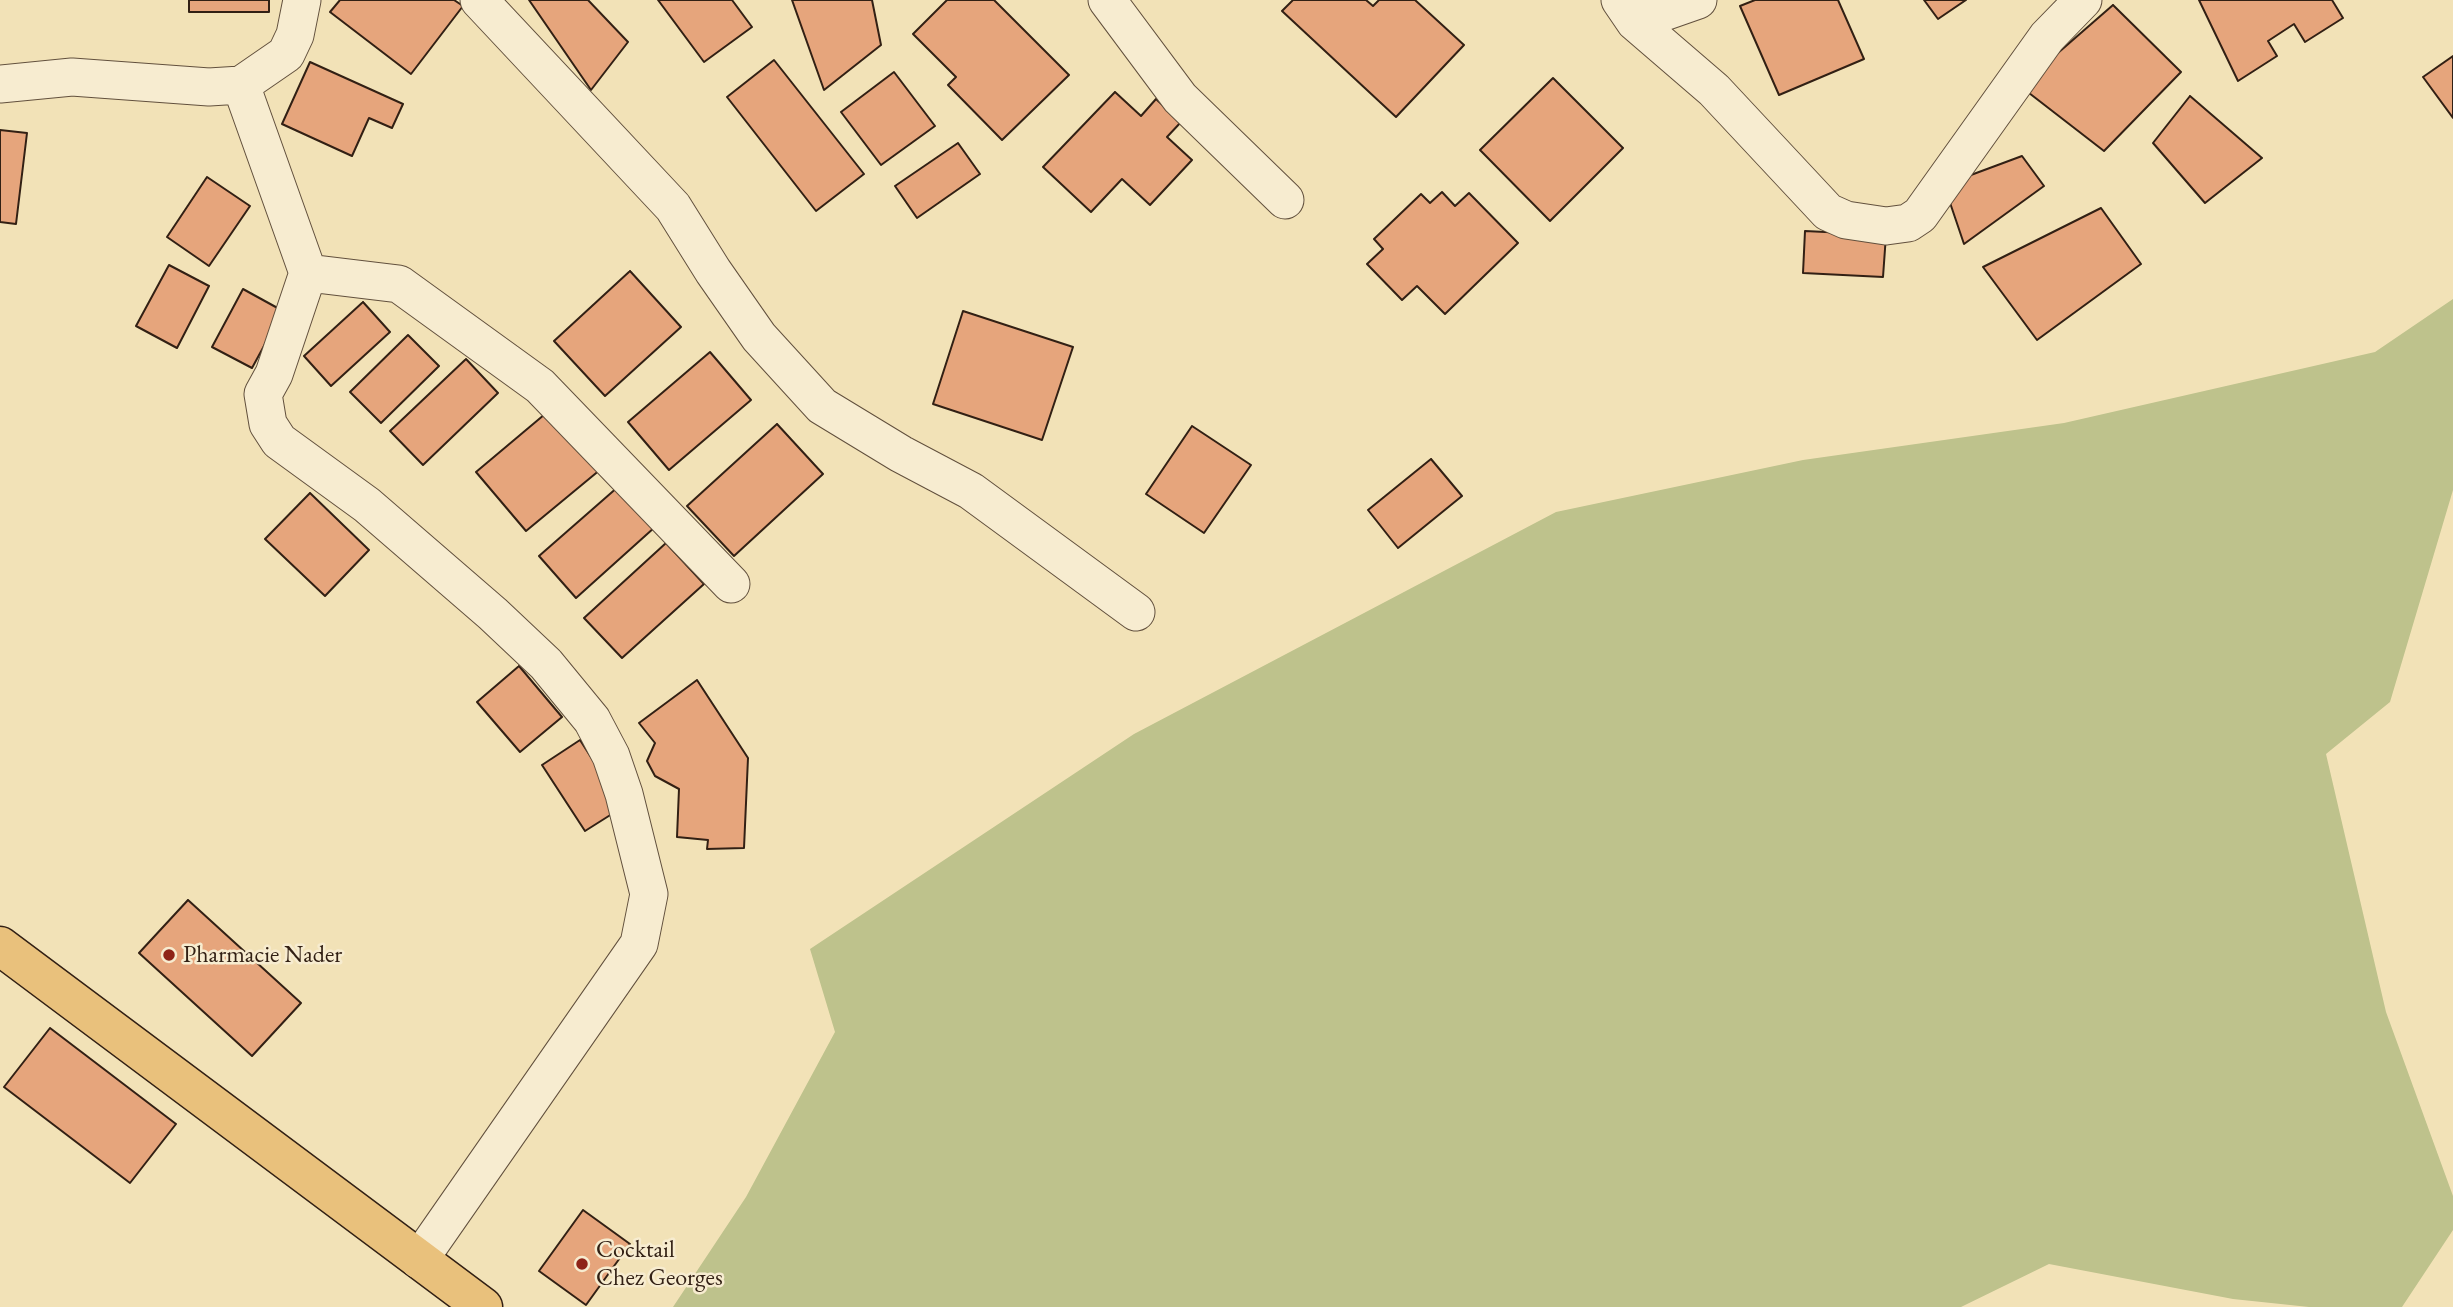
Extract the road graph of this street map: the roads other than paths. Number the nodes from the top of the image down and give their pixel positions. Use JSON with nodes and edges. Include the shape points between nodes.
{"nodes":[{"id":1,"x":302,"y":0,"type":"edge"},
{"id":2,"x":479,"y":0,"type":"edge"},
{"id":3,"x":1107,"y":0,"type":"edge"},
{"id":4,"x":1698,"y":0,"type":"edge"},
{"id":5,"x":2083,"y":0,"type":"edge"},
{"id":6,"x":1627,"y":11,"type":"edge"},
{"id":7,"x":0,"y":84,"type":"edge"},
{"id":8,"x":241,"y":85,"type":"junction"},
{"id":9,"x":1285,"y":200,"type":"dead end"},
{"id":10,"x":309,"y":273,"type":"junction"},
{"id":11,"x":731,"y":583,"type":"dead end"},
{"id":12,"x":1136,"y":612,"type":"dead end"},
{"id":13,"x":0,"y":946,"type":"edge"},
{"id":14,"x":419,"y":1260,"type":"junction"},
{"id":15,"x":483,"y":1307,"type":"edge"}],
"edges":[{"from":1,"to":8,"type":"street","via":[[286,54]]},
{"from":2,"to":12,"type":"street","via":[[673,206],[759,337],[822,406],[971,491]]},
{"from":3,"to":9,"type":"street","via":[[1180,98]]},
{"from":4,"to":6,"type":"street"},
{"from":5,"to":6,"type":"street","via":[[2047,37],[1920,215],[1908,223],[1886,226],[1846,220],[1828,212],[1714,90]]},
{"from":7,"to":8,"type":"street","via":[[72,77],[209,87]]},
{"from":8,"to":10,"type":"street"},
{"from":10,"to":11,"type":"street","via":[[399,284],[540,386]]},
{"from":10,"to":14,"type":"street","via":[[263,394],[268,424],[279,441],[367,505],[493,614],[546,664],[592,720],[624,794],[649,894],[639,944]]},
{"from":13,"to":14,"type":"highway"},
{"from":14,"to":15,"type":"highway"}]}
